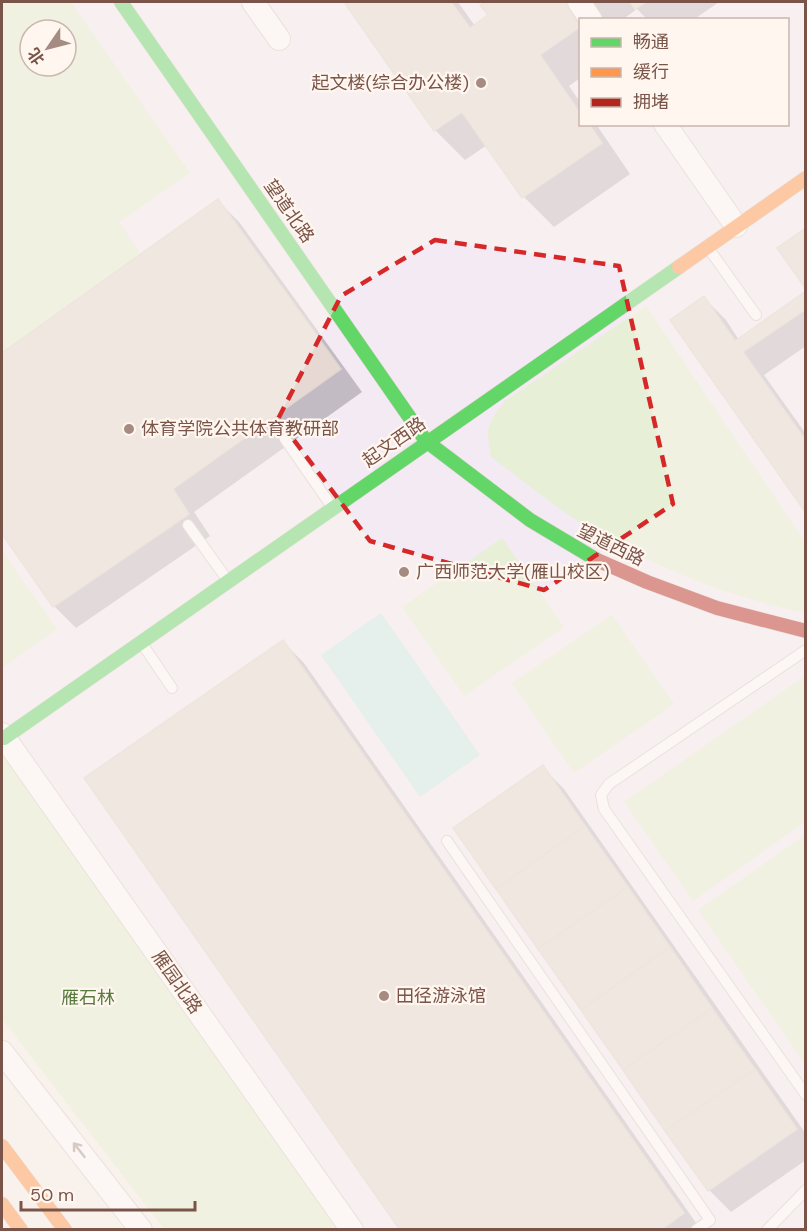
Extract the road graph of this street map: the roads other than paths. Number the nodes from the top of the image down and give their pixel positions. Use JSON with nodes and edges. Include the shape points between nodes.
{"nodes":[{"id":1,"x":121,"y":2,"type":"edge"},
{"id":2,"x":253,"y":2,"type":"edge"},
{"id":3,"x":579,"y":2,"type":"edge"},
{"id":4,"x":590,"y":18,"type":"edge"},
{"id":5,"x":279,"y":39,"type":"dead end"},
{"id":6,"x":666,"y":126,"type":"edge"},
{"id":7,"x":806,"y":178,"type":"edge"},
{"id":8,"x":736,"y":226,"type":"junction"},
{"id":9,"x":707,"y":246,"type":"junction"},
{"id":10,"x":756,"y":315,"type":"dead end"},
{"id":11,"x":285,"y":439,"type":"dead end"},
{"id":12,"x":426,"y":441,"type":"junction"},
{"id":13,"x":332,"y":507,"type":"junction"},
{"id":14,"x":188,"y":525,"type":"dead end"},
{"id":15,"x":228,"y":581,"type":"junction"},
{"id":16,"x":806,"y":631,"type":"edge"},
{"id":17,"x":141,"y":642,"type":"junction"},
{"id":18,"x":806,"y":650,"type":"edge"},
{"id":19,"x":172,"y":688,"type":"dead end"},
{"id":20,"x":3,"y":736,"type":"edge"},
{"id":21,"x":447,"y":841,"type":"dead end"},
{"id":22,"x":2,"y":1052,"type":"edge"},
{"id":23,"x":806,"y":1095,"type":"edge"},
{"id":24,"x":2,"y":1146,"type":"edge"},
{"id":25,"x":806,"y":1190,"type":"edge"},
{"id":26,"x":2,"y":1204,"type":"edge"},
{"id":27,"x":26,"y":1213,"type":"edge"},
{"id":28,"x":2,"y":1229,"type":"edge"},
{"id":29,"x":65,"y":1230,"type":"edge"},
{"id":30,"x":141,"y":1230,"type":"edge"},
{"id":31,"x":352,"y":1230,"type":"edge"},
{"id":32,"x":696,"y":1230,"type":"edge"},
{"id":33,"x":767,"y":1230,"type":"edge"}],
"edges":[{"from":1,"to":12,"type":"street","name":"望道北路"},
{"from":2,"to":5,"type":"street"},
{"from":3,"to":4,"type":"street"},
{"from":6,"to":8,"type":"street"},
{"from":7,"to":8,"type":"street","name":"起文西路"},
{"from":8,"to":9,"type":"street","name":"起文西路"},
{"from":9,"to":10,"type":"lane"},
{"from":9,"to":12,"type":"street","name":"起文西路"},
{"from":11,"to":13,"type":"lane"},
{"from":12,"to":13,"type":"street","name":"起文西路"},
{"from":12,"to":16,"type":"street","name":"望道西路","via":[[530,520],[596,559],[717,608]]},
{"from":13,"to":15,"type":"street","name":"起文西路"},
{"from":14,"to":15,"type":"lane"},
{"from":15,"to":17,"type":"street","name":"起文西路"},
{"from":17,"to":19,"type":"lane"},
{"from":17,"to":20,"type":"street","name":"起文西路"},
{"from":18,"to":23,"type":"lane","via":[[609,784],[601,795],[604,809]]},
{"from":20,"to":31,"type":"street","name":"雁园北路"},
{"from":21,"to":32,"type":"lane","via":[[710,1220]]},
{"from":30,"to":22,"type":"street","one_way":true},
{"from":24,"to":27,"type":"street"},
{"from":25,"to":33,"type":"lane"},
{"from":26,"to":27,"type":"street"},
{"from":27,"to":28,"type":"street"},
{"from":27,"to":29,"type":"street"}]}
